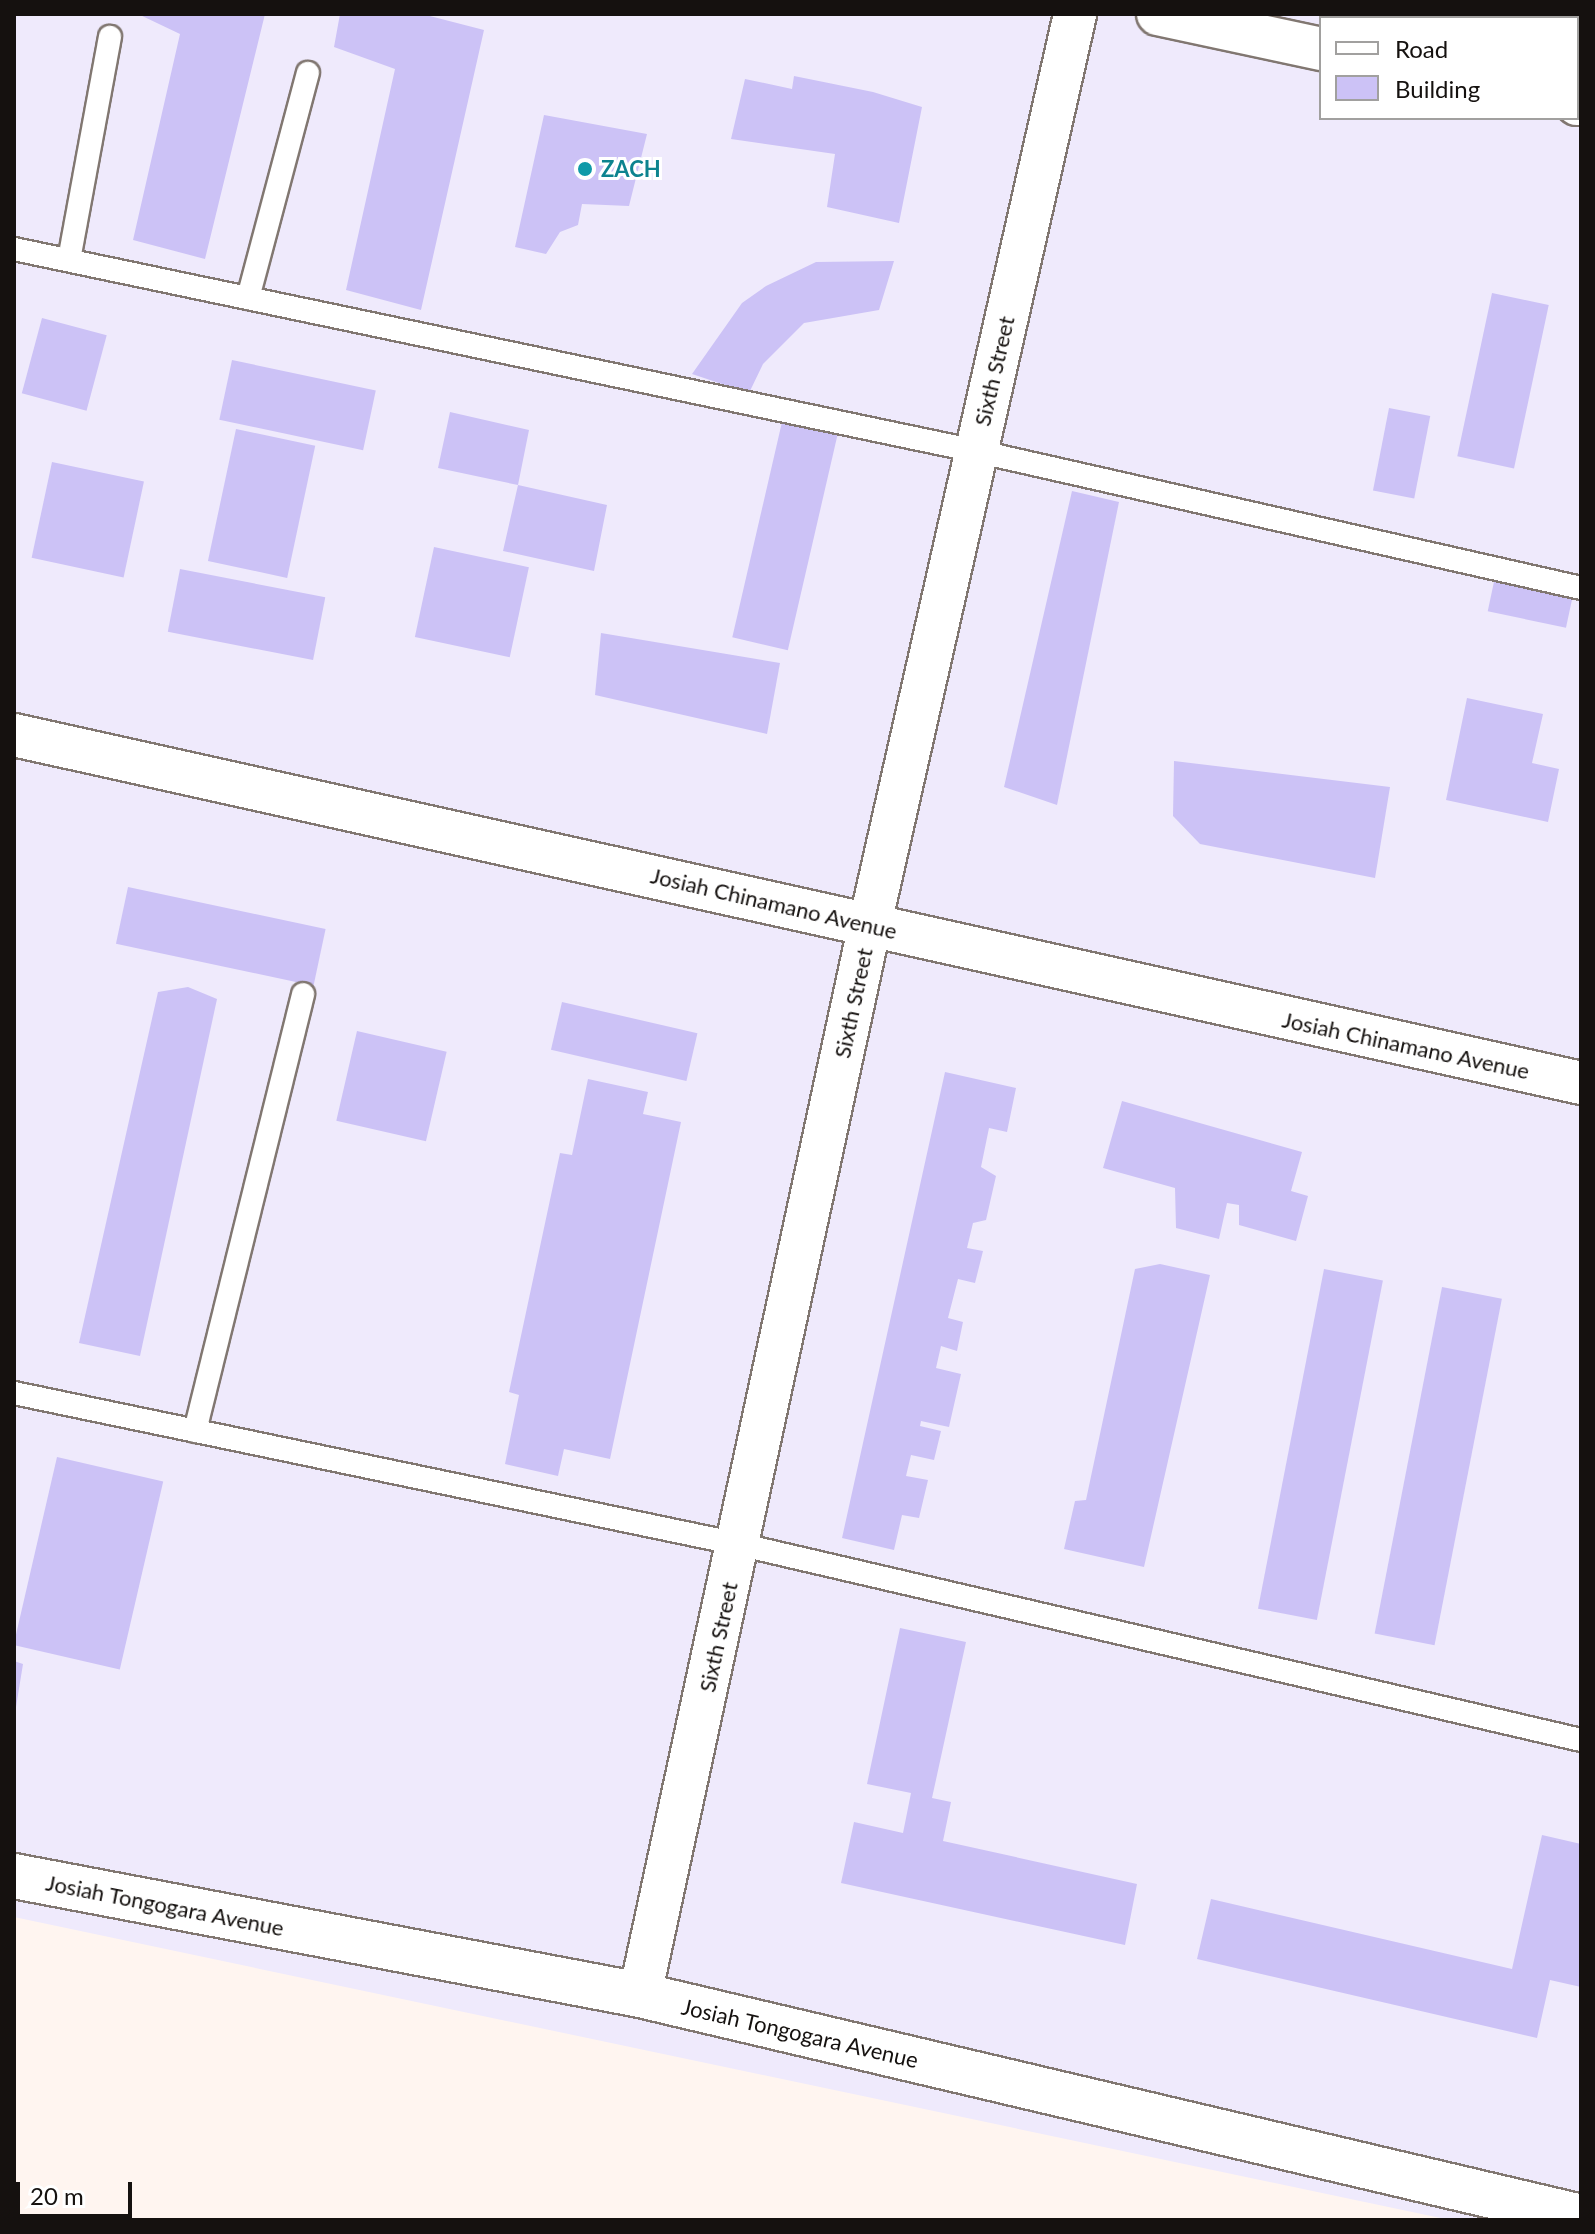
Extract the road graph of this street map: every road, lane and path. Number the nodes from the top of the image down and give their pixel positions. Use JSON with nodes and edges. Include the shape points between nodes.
{"nodes":[{"id":1,"x":1075,"y":14,"type":"edge"},
{"id":2,"x":1158,"y":14,"type":"edge"},
{"id":3,"x":110,"y":37,"type":"dead end"},
{"id":4,"x":1319,"y":49,"type":"edge"},
{"id":5,"x":308,"y":73,"type":"dead end"},
{"id":6,"x":14,"y":249,"type":"edge"},
{"id":7,"x":69,"y":260,"type":"junction"},
{"id":8,"x":248,"y":298,"type":"junction"},
{"id":9,"x":976,"y":451,"type":"junction"},
{"id":10,"x":1581,"y":588,"type":"edge"},
{"id":11,"x":14,"y":735,"type":"edge"},
{"id":12,"x":870,"y":924,"type":"junction"},
{"id":13,"x":303,"y":994,"type":"dead end"},
{"id":14,"x":1581,"y":1083,"type":"edge"},
{"id":15,"x":14,"y":1393,"type":"edge"},
{"id":16,"x":195,"y":1431,"type":"junction"},
{"id":17,"x":738,"y":1544,"type":"junction"},
{"id":18,"x":1581,"y":1740,"type":"edge"},
{"id":19,"x":14,"y":1876,"type":"edge"},
{"id":20,"x":640,"y":1995,"type":"junction"},
{"id":21,"x":1581,"y":2217,"type":"edge"}],
"edges":[{"from":1,"to":9,"type":"street","name":"Sixth Street"},
{"from":2,"to":4,"type":"street"},
{"from":3,"to":7,"type":"lane"},
{"from":5,"to":8,"type":"lane"},
{"from":6,"to":7,"type":"lane"},
{"from":7,"to":8,"type":"lane"},
{"from":8,"to":9,"type":"lane"},
{"from":9,"to":10,"type":"lane"},
{"from":9,"to":12,"type":"street","name":"Sixth Street"},
{"from":11,"to":12,"type":"street","name":"Josiah Chinamano Avenue"},
{"from":12,"to":14,"type":"street","name":"Josiah Chinamano Avenue"},
{"from":12,"to":17,"type":"street","name":"Sixth Street"},
{"from":13,"to":16,"type":"lane"},
{"from":15,"to":16,"type":"lane"},
{"from":16,"to":17,"type":"lane"},
{"from":17,"to":18,"type":"lane"},
{"from":17,"to":20,"type":"street","name":"Sixth Street"},
{"from":19,"to":20,"type":"main road","name":"Josiah Tongogara Avenue"},
{"from":20,"to":21,"type":"main road","name":"Josiah Tongogara Avenue"}]}
